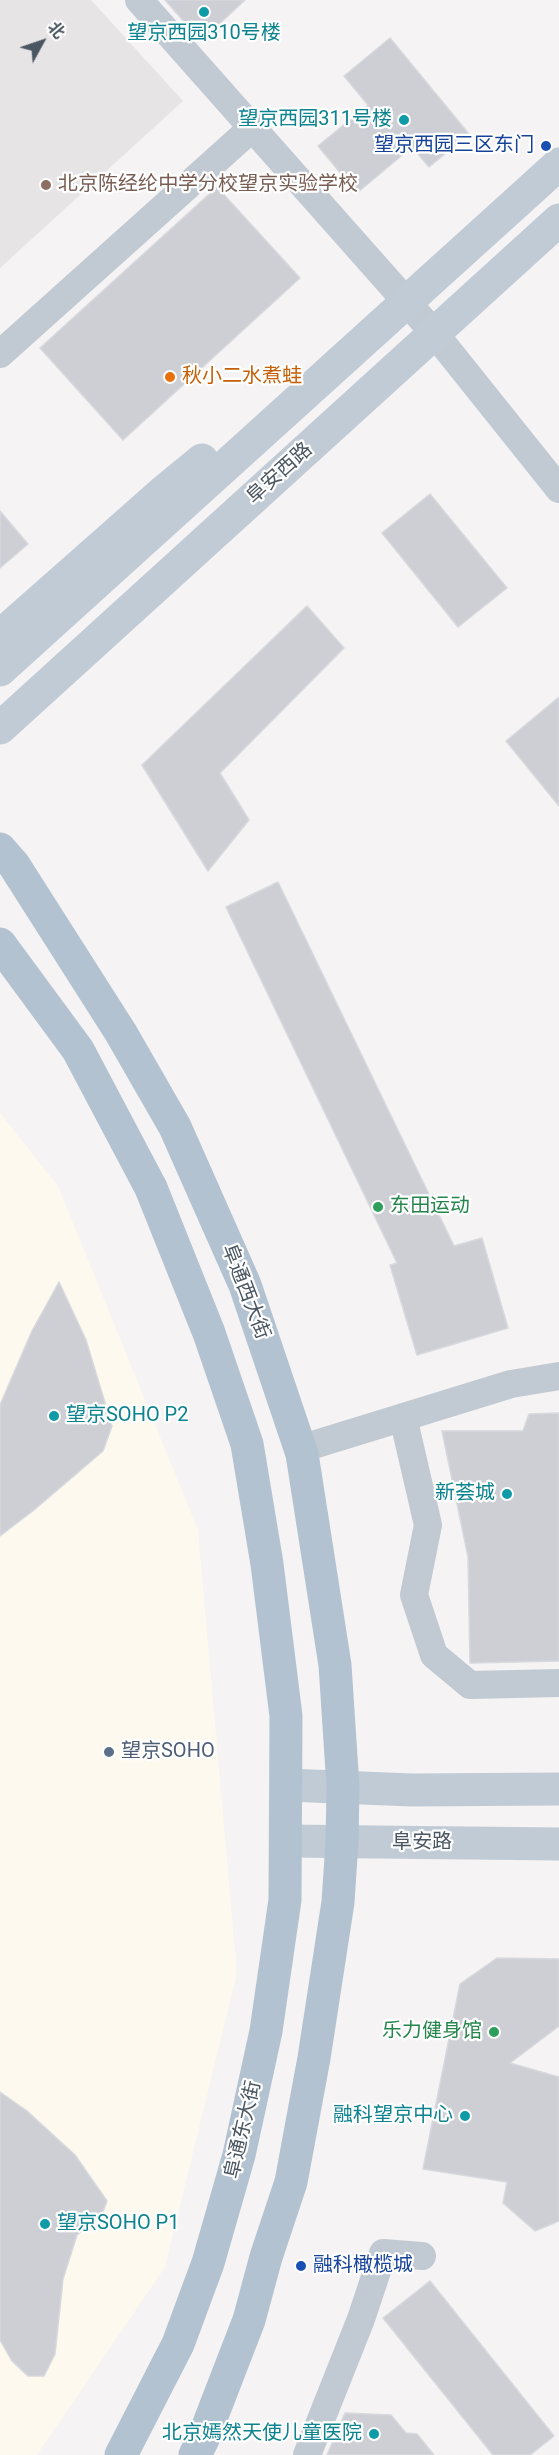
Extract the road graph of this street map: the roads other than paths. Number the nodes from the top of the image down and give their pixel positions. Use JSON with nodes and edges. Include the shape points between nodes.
{"nodes":[{"id":1,"x":138,"y":0,"type":"edge"},
{"id":2,"x":252,"y":128,"type":"junction"},
{"id":3,"x":559,"y":164,"type":"edge"},
{"id":4,"x":559,"y":220,"type":"edge"},
{"id":5,"x":400,"y":295,"type":"junction"},
{"id":6,"x":435,"y":334,"type":"junction"},
{"id":7,"x":0,"y":354,"type":"edge"},
{"id":8,"x":559,"y":489,"type":"edge"},
{"id":9,"x":0,"y":636,"type":"edge"},
{"id":10,"x":0,"y":670,"type":"edge"},
{"id":11,"x":0,"y":728,"type":"edge"},
{"id":12,"x":0,"y":849,"type":"edge"},
{"id":13,"x":0,"y":944,"type":"edge"},
{"id":14,"x":559,"y":1376,"type":"edge"},
{"id":15,"x":403,"y":1417,"type":"junction"},
{"id":16,"x":300,"y":1449,"type":"junction"},
{"id":17,"x":559,"y":1683,"type":"edge"},
{"id":18,"x":287,"y":1785,"type":"junction"},
{"id":19,"x":343,"y":1787,"type":"junction"},
{"id":20,"x":559,"y":1789,"type":"edge"},
{"id":21,"x":462,"y":1790,"type":"junction"},
{"id":22,"x":286,"y":1841,"type":"junction"},
{"id":23,"x":342,"y":1842,"type":"junction"},
{"id":24,"x":453,"y":1843,"type":"junction"},
{"id":25,"x":559,"y":1844,"type":"edge"},
{"id":26,"x":422,"y":2256,"type":"dead end"},
{"id":27,"x":122,"y":2455,"type":"edge"},
{"id":28,"x":195,"y":2455,"type":"edge"},
{"id":29,"x":307,"y":2455,"type":"edge"}],
"edges":[{"from":1,"to":2,"type":"street"},
{"from":2,"to":5,"type":"street"},
{"from":2,"to":7,"type":"street"},
{"from":3,"to":5,"type":"main road"},
{"from":4,"to":6,"type":"main road","name":"阜安西路"},
{"from":5,"to":6,"type":"street"},
{"from":5,"to":9,"type":"main road","via":[[163,492]]},
{"from":5,"to":10,"type":"main road"},
{"from":6,"to":8,"type":"street"},
{"from":6,"to":11,"type":"main road","name":"阜安西路"},
{"from":12,"to":16,"type":"main road","name":"阜通西大街","via":[[115,1023],[175,1127],[245,1285]]},
{"from":13,"to":18,"type":"main road","via":[[78,1050],[151,1188],[209,1333],[243,1433],[267,1564],[285,1702]]},
{"from":14,"to":15,"type":"street","via":[[511,1384]]},
{"from":15,"to":16,"type":"street"},
{"from":15,"to":17,"type":"street","via":[[428,1525],[414,1595],[434,1655],[470,1685]]},
{"from":16,"to":19,"type":"main road","name":"阜通西大街","via":[[335,1665]]},
{"from":18,"to":19,"type":"main road"},
{"from":18,"to":22,"type":"main road","name":"阜通东大街"},
{"from":19,"to":21,"type":"main road"},
{"from":19,"to":23,"type":"main road"},
{"from":20,"to":21,"type":"main road"},
{"from":21,"to":24,"type":"main road","via":[[442,1812],[443,1826]]},
{"from":22,"to":23,"type":"main road","name":"阜安路"},
{"from":22,"to":27,"type":"main road","name":"阜通东大街","via":[[279,1947],[266,2031],[239,2155],[208,2263],[178,2344]]},
{"from":23,"to":24,"type":"main road","name":"阜安路"},
{"from":23,"to":28,"type":"main road","via":[[336,1918],[291,2182],[249,2320]]},
{"from":24,"to":25,"type":"main road","name":"阜安路"},
{"from":26,"to":29,"type":"street","via":[[383,2253]]}]}
